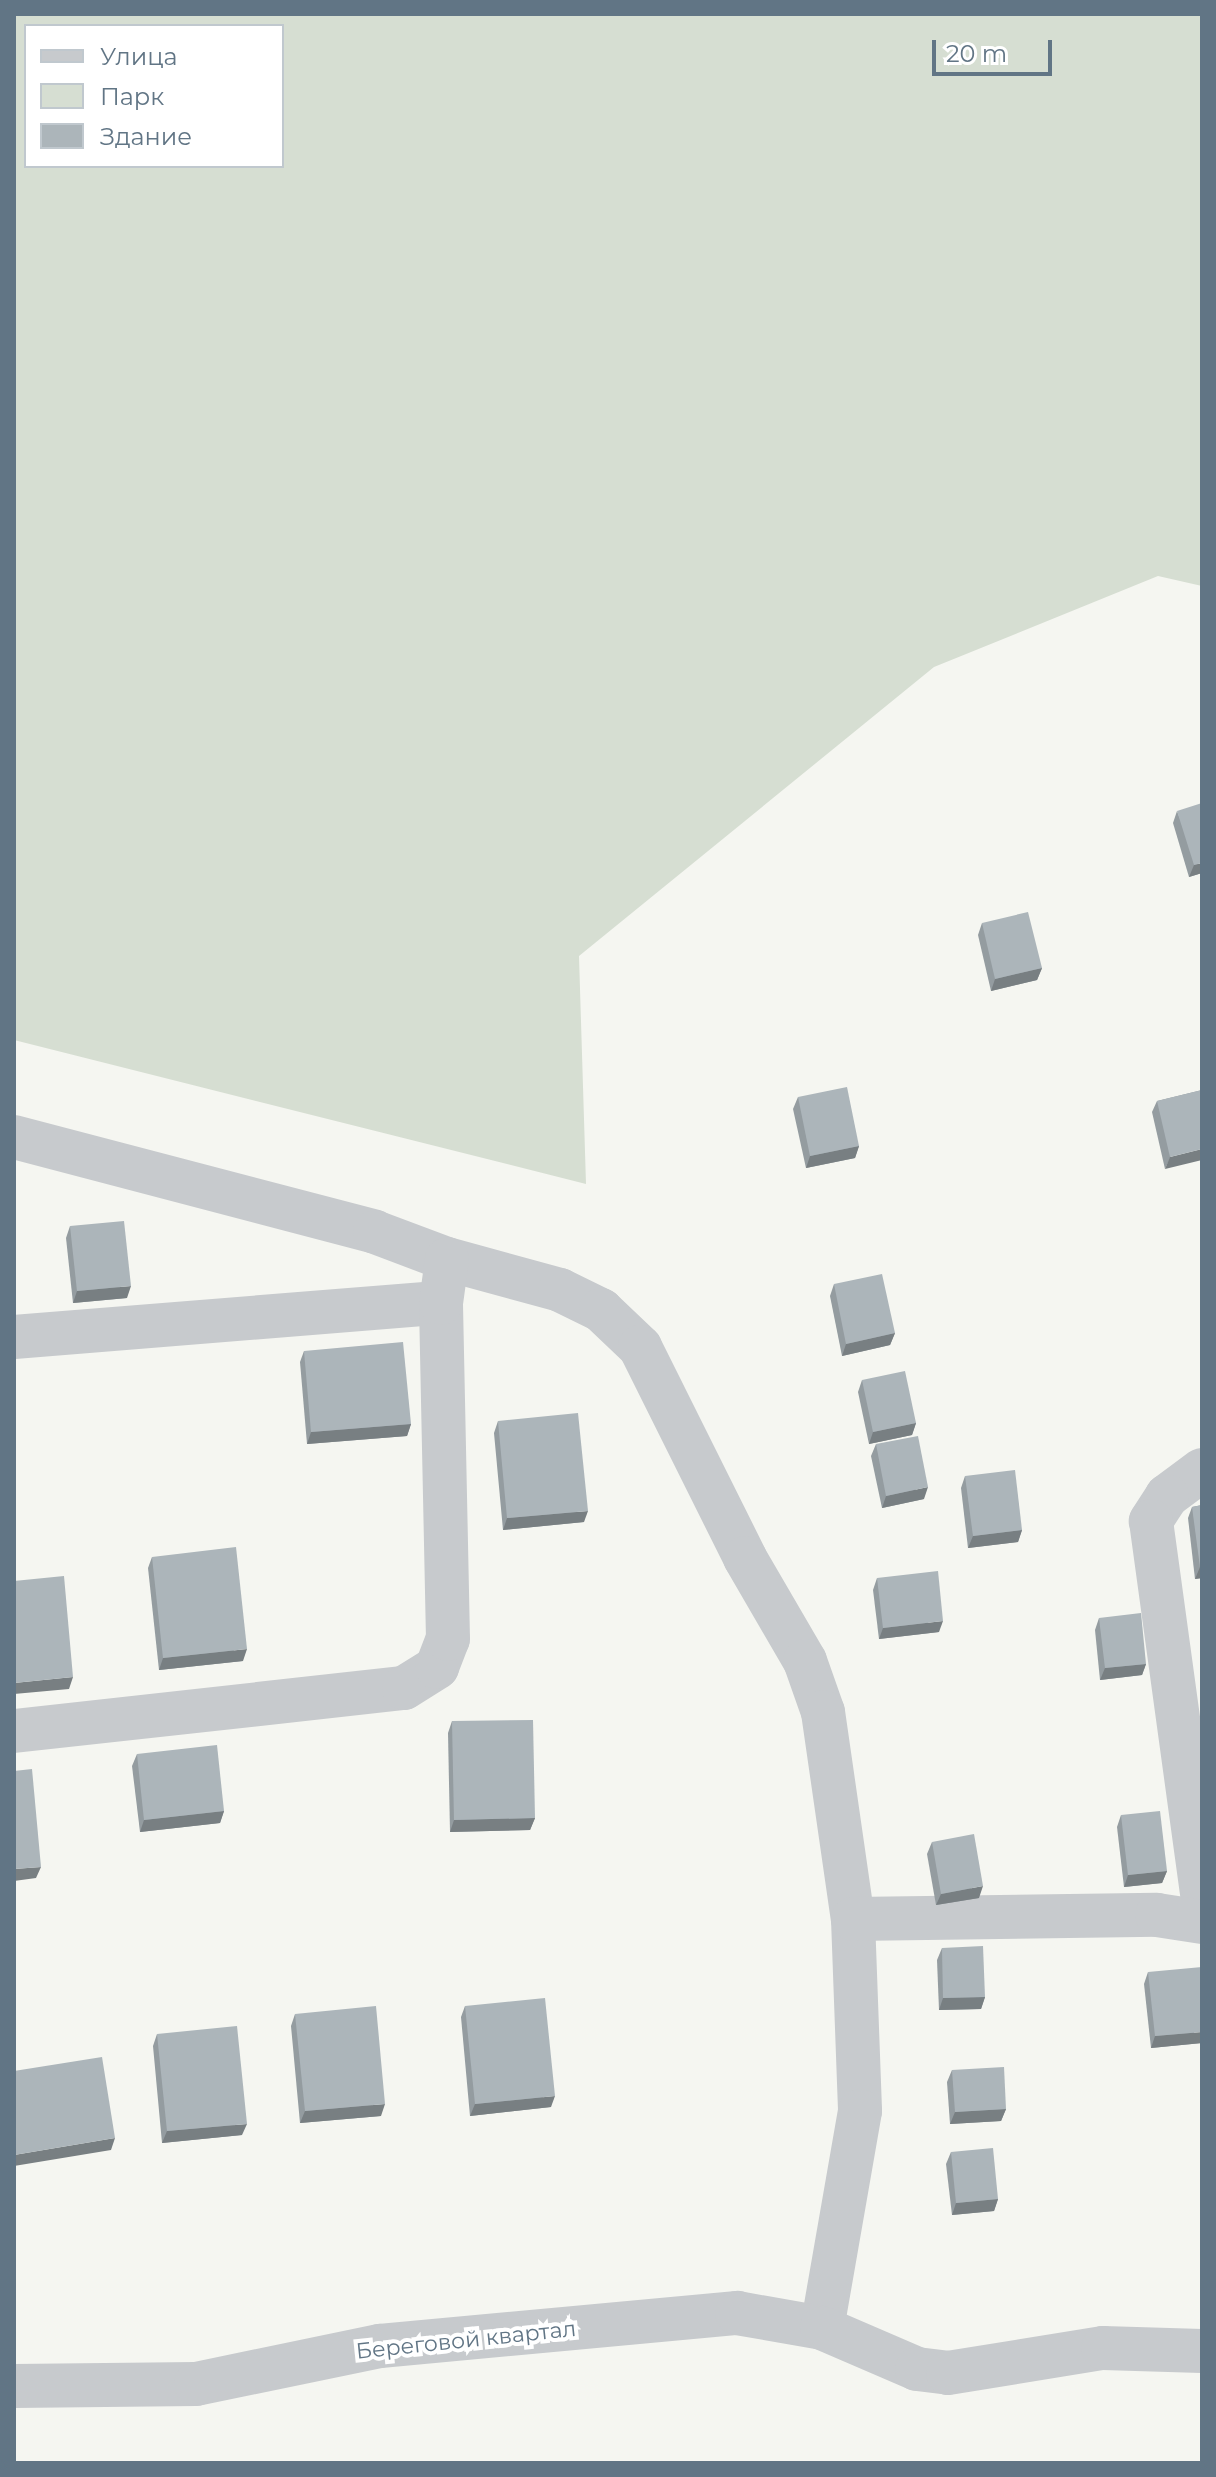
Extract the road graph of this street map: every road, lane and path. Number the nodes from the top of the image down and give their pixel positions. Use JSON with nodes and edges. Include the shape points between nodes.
{"nodes":[{"id":1,"x":14,"y":1137,"type":"edge"},
{"id":2,"x":447,"y":1259,"type":"junction"},
{"id":3,"x":441,"y":1303,"type":"junction"},
{"id":4,"x":14,"y":1337,"type":"edge"},
{"id":5,"x":1202,"y":1470,"type":"edge"},
{"id":6,"x":14,"y":1731,"type":"edge"},
{"id":7,"x":1202,"y":1894,"type":"edge"},
{"id":8,"x":853,"y":1919,"type":"junction"},
{"id":9,"x":1202,"y":1922,"type":"edge"},
{"id":10,"x":822,"y":2328,"type":"junction"},
{"id":11,"x":1202,"y":2351,"type":"edge"},
{"id":12,"x":14,"y":2386,"type":"edge"}],
"edges":[{"from":1,"to":2,"type":"street","via":[[375,1232]]},
{"from":2,"to":3,"type":"street"},
{"from":2,"to":8,"type":"street","via":[[560,1290],[601,1310],[640,1347],[745,1558],[805,1661],[823,1712]]},
{"from":3,"to":4,"type":"street"},
{"from":3,"to":6,"type":"street","via":[[448,1639],[437,1667],[404,1688]]},
{"from":5,"to":7,"type":"street","via":[[1167,1496],[1151,1521]]},
{"from":8,"to":9,"type":"street","via":[[1157,1915]]},
{"from":8,"to":10,"type":"street","via":[[860,2111]]},
{"from":10,"to":11,"type":"street","name":"Береговой квартал","via":[[917,2369],[948,2373],[1103,2348]]},
{"from":10,"to":12,"type":"street","name":"Береговой квартал","via":[[737,2313],[380,2346],[196,2384]]}]}
